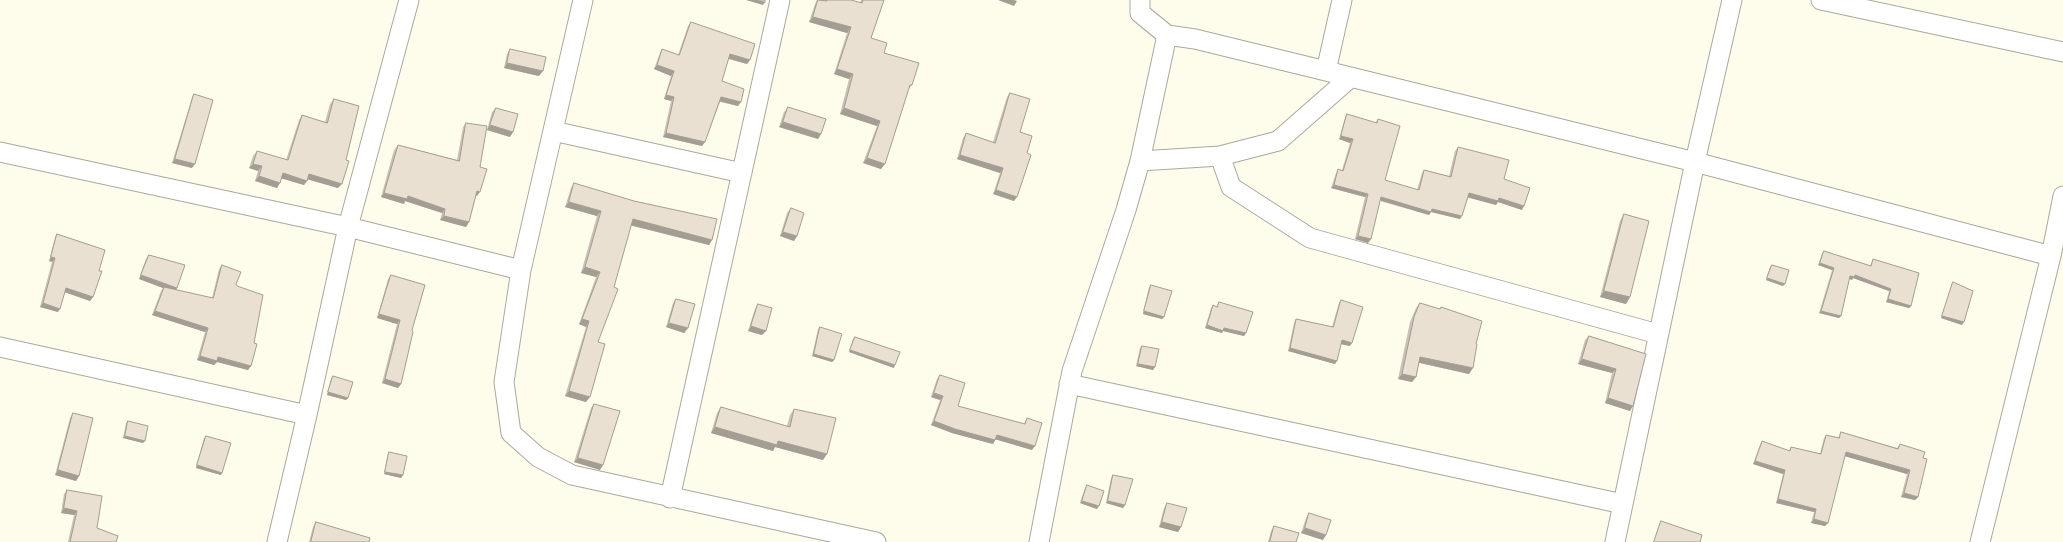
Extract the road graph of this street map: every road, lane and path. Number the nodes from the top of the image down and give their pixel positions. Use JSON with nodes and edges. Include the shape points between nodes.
{"nodes":[{"id":1,"x":409,"y":0,"type":"edge"},
{"id":2,"x":583,"y":0,"type":"edge"},
{"id":3,"x":780,"y":0,"type":"edge"},
{"id":4,"x":1140,"y":0,"type":"edge"},
{"id":5,"x":1342,"y":0,"type":"edge"},
{"id":6,"x":1732,"y":0,"type":"edge"},
{"id":7,"x":1822,"y":0,"type":"edge"},
{"id":8,"x":1167,"y":35,"type":"junction"},
{"id":9,"x":2063,"y":52,"type":"edge"},
{"id":10,"x":1326,"y":71,"type":"junction"},
{"id":11,"x":1351,"y":77,"type":"junction"},
{"id":12,"x":553,"y":131,"type":"junction"},
{"id":13,"x":0,"y":152,"type":"edge"},
{"id":14,"x":1220,"y":156,"type":"junction"},
{"id":15,"x":1140,"y":161,"type":"junction"},
{"id":16,"x":1695,"y":162,"type":"junction"},
{"id":17,"x":742,"y":173,"type":"junction"},
{"id":18,"x":2063,"y":196,"type":"edge"},
{"id":19,"x":348,"y":227,"type":"junction"},
{"id":20,"x":2051,"y":256,"type":"junction"},
{"id":21,"x":521,"y":270,"type":"junction"},
{"id":22,"x":1658,"y":334,"type":"junction"},
{"id":23,"x":0,"y":347,"type":"edge"},
{"id":24,"x":1070,"y":384,"type":"junction"},
{"id":25,"x":307,"y":415,"type":"junction"},
{"id":26,"x":670,"y":498,"type":"junction"},
{"id":27,"x":1623,"y":504,"type":"junction"},
{"id":28,"x":868,"y":541,"type":"edge"},
{"id":29,"x":277,"y":542,"type":"edge"},
{"id":30,"x":1039,"y":542,"type":"edge"},
{"id":31,"x":1615,"y":542,"type":"edge"},
{"id":32,"x":1980,"y":542,"type":"edge"}],
"edges":[{"from":1,"to":19,"type":"street"},
{"from":2,"to":12,"type":"street"},
{"from":3,"to":17,"type":"street"},
{"from":4,"to":8,"type":"street","via":[[1140,13]]},
{"from":5,"to":10,"type":"street"},
{"from":6,"to":16,"type":"street"},
{"from":7,"to":9,"type":"street"},
{"from":8,"to":10,"type":"street","via":[[1195,39]]},
{"from":8,"to":15,"type":"street"},
{"from":10,"to":11,"type":"street"},
{"from":11,"to":14,"type":"street","via":[[1278,141]]},
{"from":11,"to":16,"type":"street"},
{"from":12,"to":17,"type":"street"},
{"from":12,"to":21,"type":"street"},
{"from":13,"to":19,"type":"street"},
{"from":14,"to":15,"type":"street"},
{"from":14,"to":22,"type":"street","via":[[1230,187],[1310,238]]},
{"from":15,"to":24,"type":"street"},
{"from":16,"to":20,"type":"street"},
{"from":16,"to":22,"type":"street"},
{"from":17,"to":26,"type":"street"},
{"from":18,"to":20,"type":"street"},
{"from":19,"to":21,"type":"street"},
{"from":19,"to":25,"type":"street"},
{"from":20,"to":32,"type":"street"},
{"from":21,"to":26,"type":"street","via":[[504,382],[511,433],[538,457],[572,475]]},
{"from":22,"to":27,"type":"street"},
{"from":23,"to":25,"type":"street"},
{"from":24,"to":27,"type":"street"},
{"from":24,"to":30,"type":"street"},
{"from":25,"to":29,"type":"street"},
{"from":26,"to":28,"type":"street"},
{"from":27,"to":31,"type":"street"}]}
